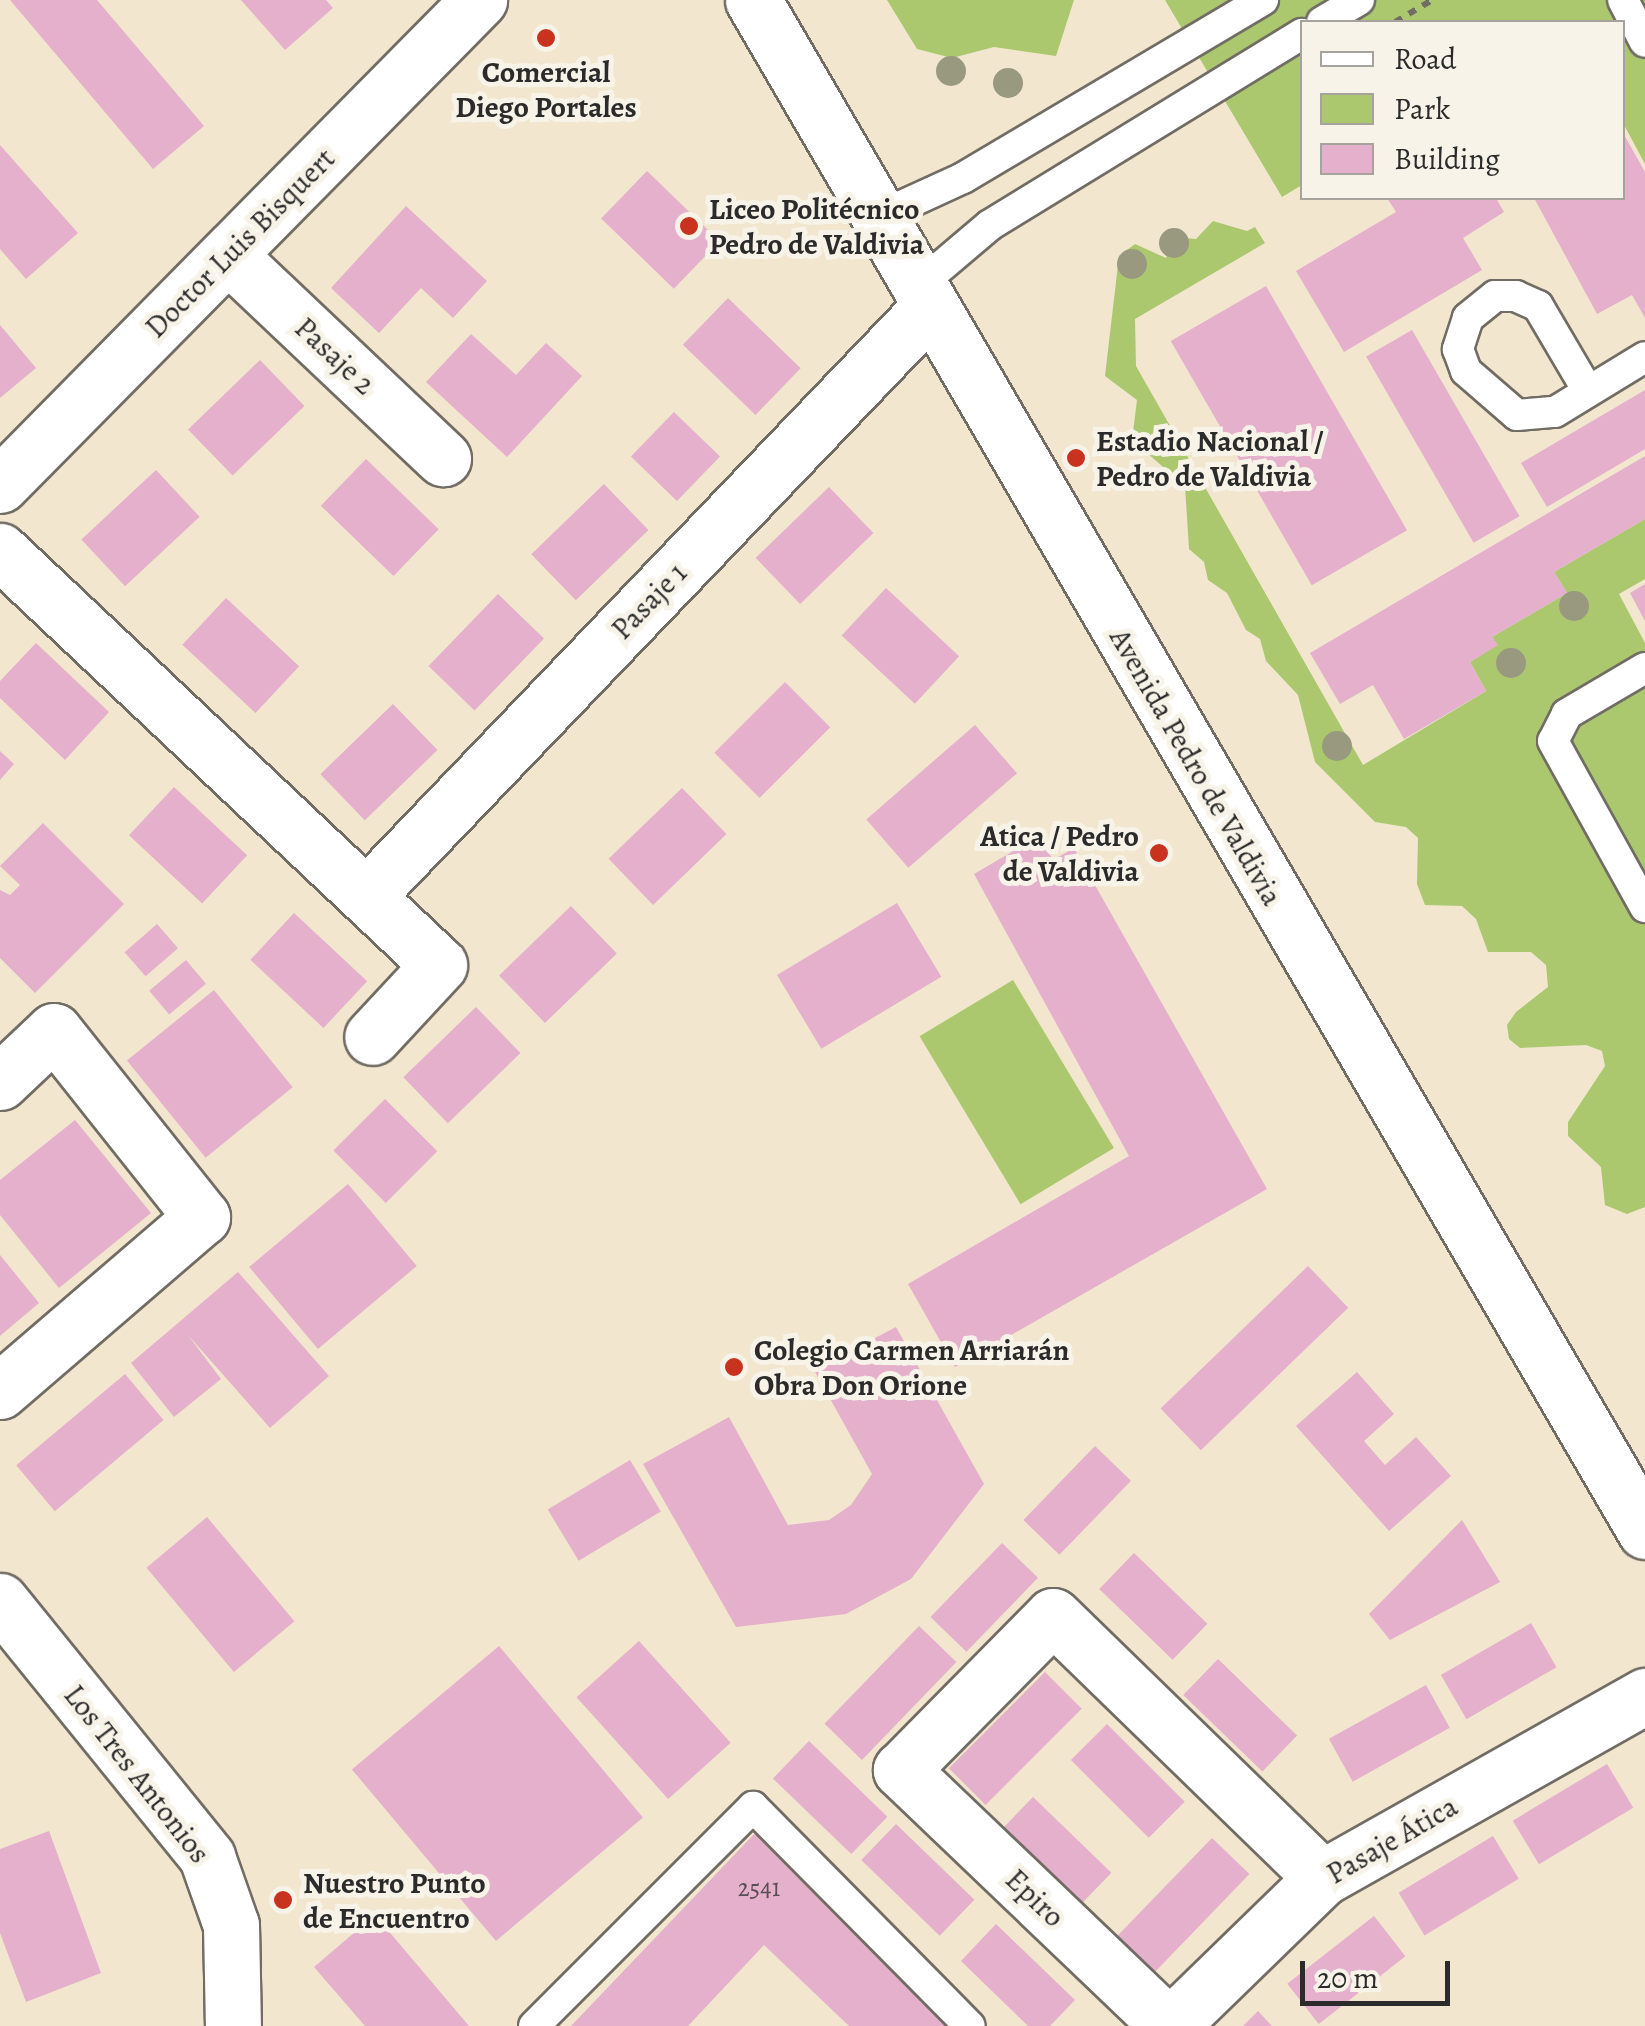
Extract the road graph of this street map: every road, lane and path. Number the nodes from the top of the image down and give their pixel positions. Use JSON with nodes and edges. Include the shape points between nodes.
{"nodes":[{"id":1,"x":480,"y":0,"type":"edge"},
{"id":2,"x":752,"y":0,"type":"edge"},
{"id":3,"x":1262,"y":0,"type":"edge"},
{"id":4,"x":1359,"y":0,"type":"edge"},
{"id":5,"x":1432,"y":0,"type":"edge"},
{"id":6,"x":1623,"y":0,"type":"edge"},
{"id":7,"x":1325,"y":20,"type":"edge"},
{"id":8,"x":1398,"y":20,"type":"edge"},
{"id":9,"x":1300,"y":35,"type":"edge"},
{"id":10,"x":1645,"y":42,"type":"edge"},
{"id":11,"x":880,"y":216,"type":"junction"},
{"id":12,"x":228,"y":255,"type":"junction"},
{"id":13,"x":924,"y":296,"type":"junction"},
{"id":14,"x":1645,"y":358,"type":"edge"},
{"id":15,"x":1588,"y":391,"type":"junction"},
{"id":16,"x":443,"y":458,"type":"dead end"},
{"id":17,"x":0,"y":485,"type":"edge"},
{"id":18,"x":0,"y":551,"type":"edge"},
{"id":19,"x":1645,"y":668,"type":"edge"},
{"id":20,"x":367,"y":895,"type":"junction"},
{"id":21,"x":1645,"y":906,"type":"edge"},
{"id":22,"x":372,"y":1037,"type":"dead end"},
{"id":23,"x":0,"y":1082,"type":"edge"},
{"id":24,"x":0,"y":1391,"type":"edge"},
{"id":25,"x":1645,"y":1531,"type":"edge"},
{"id":26,"x":4,"y":1614,"type":"edge"},
{"id":27,"x":1645,"y":1696,"type":"edge"},
{"id":28,"x":1322,"y":1878,"type":"junction"},
{"id":29,"x":233,"y":2026,"type":"edge"},
{"id":30,"x":534,"y":2026,"type":"edge"},
{"id":31,"x":970,"y":2026,"type":"edge"},
{"id":32,"x":1170,"y":2026,"type":"edge"}],
"edges":[{"from":1,"to":12,"type":"street","name":"Doctor Luis Bisquert"},
{"from":2,"to":11,"type":"street","name":"Avenida Pedro de Valdivia"},
{"from":3,"to":11,"type":"lane","via":[[963,178]]},
{"from":4,"to":7,"type":"lane"},
{"from":5,"to":8,"type":"path"},
{"from":6,"to":10,"type":"lane"},
{"from":9,"to":13,"type":"lane","via":[[990,225]]},
{"from":11,"to":13,"type":"street","name":"Avenida Pedro de Valdivia"},
{"from":12,"to":16,"type":"street","name":"Pasaje 2"},
{"from":12,"to":17,"type":"street","name":"Doctor Luis Bisquert"},
{"from":13,"to":20,"type":"street","name":"Pasaje 1"},
{"from":13,"to":25,"type":"street","name":"Avenida Pedro de Valdivia"},
{"from":14,"to":15,"type":"lane"},
{"from":15,"to":15,"type":"lane","via":[[1536,417],[1500,406],[1462,360],[1460,334],[1468,318],[1495,296],[1538,306]]},
{"from":18,"to":20,"type":"street"},
{"from":19,"to":21,"type":"lane","via":[[1567,714],[1553,741]]},
{"from":20,"to":22,"type":"street","via":[[439,966]]},
{"from":23,"to":24,"type":"street","via":[[54,1030],[202,1217]]},
{"from":26,"to":29,"type":"street","name":"Los Tres Antonios","via":[[207,1857],[230,1925]]},
{"from":27,"to":28,"type":"street","name":"Pasaje Ática"},
{"from":28,"to":32,"type":"street","name":"Pasaje Ática"},
{"from":28,"to":32,"type":"street","name":"Epiro","via":[[1053,1616],[901,1770]]},
{"from":30,"to":31,"type":"lane","via":[[753,1807]]}]}
